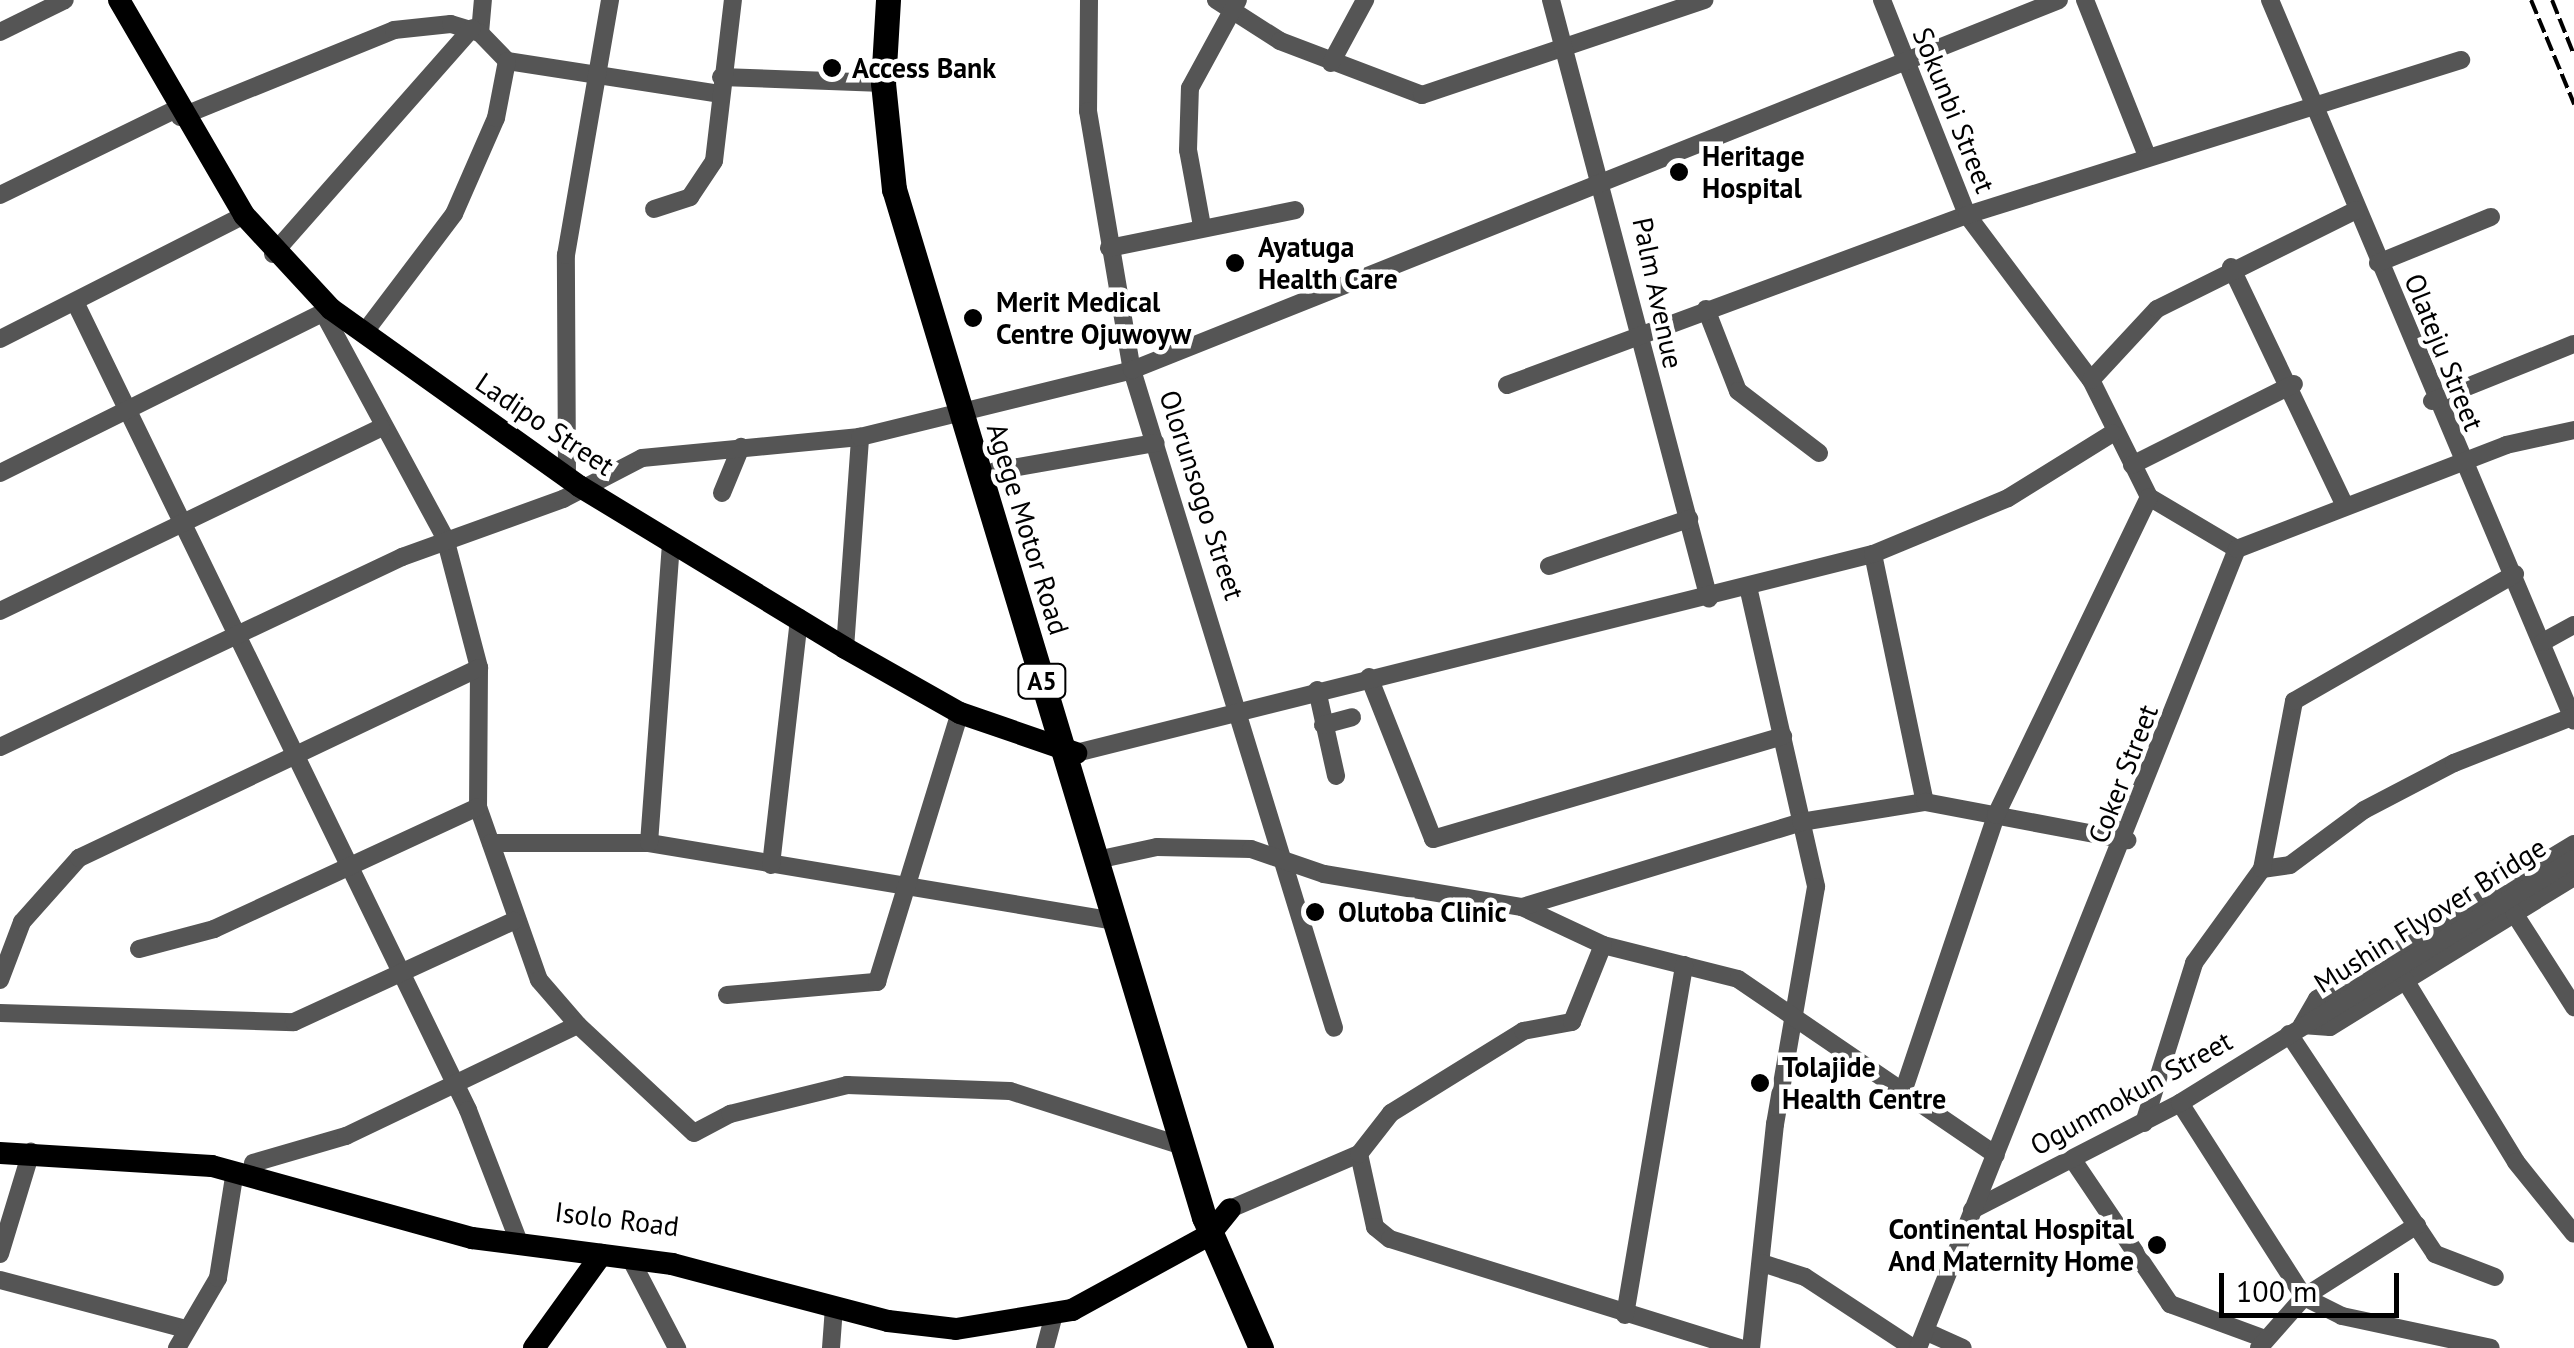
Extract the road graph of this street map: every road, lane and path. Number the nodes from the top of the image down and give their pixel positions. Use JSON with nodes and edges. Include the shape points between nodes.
{"nodes":[{"id":1,"x":65,"y":0,"type":"edge"},
{"id":2,"x":119,"y":0,"type":"edge"},
{"id":3,"x":483,"y":0,"type":"edge"},
{"id":4,"x":610,"y":0,"type":"edge"},
{"id":5,"x":732,"y":0,"type":"edge"},
{"id":6,"x":888,"y":0,"type":"edge"},
{"id":7,"x":900,"y":0,"type":"edge"},
{"id":8,"x":1090,"y":0,"type":"edge"},
{"id":9,"x":1365,"y":0,"type":"edge"},
{"id":10,"x":1551,"y":0,"type":"edge"},
{"id":11,"x":1704,"y":0,"type":"edge"},
{"id":12,"x":1882,"y":0,"type":"edge"},
{"id":13,"x":2058,"y":0,"type":"edge"},
{"id":14,"x":2084,"y":0,"type":"edge"},
{"id":15,"x":2274,"y":1,"type":"edge"},
{"id":16,"x":1228,"y":4,"type":"edge"},
{"id":17,"x":476,"y":30,"type":"junction"},
{"id":18,"x":0,"y":32,"type":"edge"},
{"id":19,"x":1564,"y":52,"type":"junction"},
{"id":20,"x":2461,"y":60,"type":"dead end"},
{"id":21,"x":506,"y":62,"type":"junction"},
{"id":22,"x":1331,"y":62,"type":"junction"},
{"id":23,"x":1906,"y":64,"type":"junction"},
{"id":24,"x":596,"y":73,"type":"junction"},
{"id":25,"x":883,"y":83,"type":"junction"},
{"id":26,"x":720,"y":85,"type":"junction"},
{"id":27,"x":2313,"y":111,"type":"junction"},
{"id":28,"x":178,"y":113,"type":"junction"},
{"id":29,"x":2147,"y":156,"type":"junction"},
{"id":30,"x":1605,"y":179,"type":"junction"},
{"id":31,"x":0,"y":195,"type":"edge"},
{"id":32,"x":654,"y":209,"type":"dead end"},
{"id":33,"x":1296,"y":210,"type":"dead end"},
{"id":34,"x":2356,"y":210,"type":"junction"},
{"id":35,"x":1966,"y":215,"type":"junction"},
{"id":36,"x":244,"y":216,"type":"junction"},
{"id":37,"x":2491,"y":218,"type":"dead end"},
{"id":38,"x":1202,"y":226,"type":"junction"},
{"id":39,"x":1109,"y":248,"type":"junction"},
{"id":40,"x":273,"y":254,"type":"junction"},
{"id":41,"x":2378,"y":263,"type":"junction"},
{"id":42,"x":2232,"y":268,"type":"junction"},
{"id":43,"x":76,"y":304,"type":"junction"},
{"id":44,"x":1706,"y":309,"type":"junction"},
{"id":45,"x":328,"y":311,"type":"junction"},
{"id":46,"x":1634,"y":332,"type":"junction"},
{"id":47,"x":364,"y":333,"type":"junction"},
{"id":48,"x":0,"y":339,"type":"edge"},
{"id":49,"x":2574,"y":344,"type":"edge"},
{"id":50,"x":1132,"y":370,"type":"junction"},
{"id":51,"x":2091,"y":380,"type":"junction"},
{"id":52,"x":2294,"y":384,"type":"junction"},
{"id":53,"x":1507,"y":385,"type":"dead end"},
{"id":54,"x":2432,"y":401,"type":"junction"},
{"id":55,"x":127,"y":411,"type":"junction"},
{"id":56,"x":970,"y":413,"type":"junction"},
{"id":57,"x":380,"y":428,"type":"junction"},
{"id":58,"x":2574,"y":430,"type":"edge"},
{"id":59,"x":2112,"y":433,"type":"junction"},
{"id":60,"x":860,"y":436,"type":"junction"},
{"id":61,"x":1156,"y":442,"type":"junction"},
{"id":62,"x":741,"y":447,"type":"junction"},
{"id":63,"x":1819,"y":453,"type":"dead end"},
{"id":64,"x":2460,"y":462,"type":"junction"},
{"id":65,"x":2132,"y":466,"type":"junction"},
{"id":66,"x":0,"y":472,"type":"edge"},
{"id":67,"x":995,"y":472,"type":"junction"},
{"id":68,"x":573,"y":480,"type":"junction"},
{"id":69,"x":722,"y":493,"type":"dead end"},
{"id":70,"x":2149,"y":497,"type":"junction"},
{"id":71,"x":2344,"y":506,"type":"junction"},
{"id":72,"x":1689,"y":519,"type":"junction"},
{"id":73,"x":183,"y":525,"type":"junction"},
{"id":74,"x":446,"y":538,"type":"junction"},
{"id":75,"x":671,"y":540,"type":"junction"},
{"id":76,"x":2237,"y":549,"type":"junction"},
{"id":77,"x":1873,"y":554,"type":"junction"},
{"id":78,"x":1550,"y":566,"type":"dead end"},
{"id":79,"x":2515,"y":574,"type":"junction"},
{"id":80,"x":1750,"y":591,"type":"junction"},
{"id":81,"x":1709,"y":599,"type":"junction"},
{"id":82,"x":0,"y":611,"type":"edge"},
{"id":83,"x":798,"y":618,"type":"junction"},
{"id":84,"x":2574,"y":624,"type":"edge"},
{"id":85,"x":239,"y":636,"type":"junction"},
{"id":86,"x":2543,"y":642,"type":"junction"},
{"id":87,"x":845,"y":648,"type":"junction"},
{"id":88,"x":479,"y":668,"type":"junction"},
{"id":89,"x":1368,"y":677,"type":"junction"},
{"id":90,"x":1317,"y":690,"type":"junction"},
{"id":91,"x":1241,"y":710,"type":"junction"},
{"id":92,"x":960,"y":713,"type":"junction"},
{"id":93,"x":1352,"y":717,"type":"dead end"},
{"id":94,"x":2573,"y":719,"type":"edge"},
{"id":95,"x":1323,"y":725,"type":"junction"},
{"id":96,"x":1784,"y":736,"type":"junction"},
{"id":97,"x":0,"y":747,"type":"edge"},
{"id":98,"x":294,"y":753,"type":"junction"},
{"id":99,"x":1070,"y":754,"type":"junction"},
{"id":100,"x":1336,"y":776,"type":"dead end"},
{"id":101,"x":1925,"y":802,"type":"junction"},
{"id":102,"x":478,"y":807,"type":"junction"},
{"id":103,"x":1996,"y":815,"type":"junction"},
{"id":104,"x":1801,"y":822,"type":"junction"},
{"id":105,"x":2127,"y":840,"type":"junction"},
{"id":106,"x":491,"y":843,"type":"junction"},
{"id":107,"x":649,"y":843,"type":"junction"},
{"id":108,"x":2574,"y":844,"type":"edge"},
{"id":109,"x":1106,"y":858,"type":"junction"},
{"id":110,"x":2574,"y":859,"type":"edge"},
{"id":111,"x":1287,"y":860,"type":"junction"},
{"id":112,"x":349,"y":864,"type":"junction"},
{"id":113,"x":770,"y":866,"type":"junction"},
{"id":114,"x":2262,"y":869,"type":"junction"},
{"id":115,"x":2574,"y":877,"type":"edge"},
{"id":116,"x":911,"y":889,"type":"junction"},
{"id":117,"x":1522,"y":907,"type":"junction"},
{"id":118,"x":2514,"y":913,"type":"junction"},
{"id":119,"x":1110,"y":920,"type":"junction"},
{"id":120,"x":514,"y":921,"type":"junction"},
{"id":121,"x":1602,"y":944,"type":"junction"},
{"id":122,"x":138,"y":949,"type":"dead end"},
{"id":123,"x":1684,"y":965,"type":"junction"},
{"id":124,"x":404,"y":976,"type":"junction"},
{"id":125,"x":0,"y":980,"type":"edge"},
{"id":126,"x":2405,"y":980,"type":"junction"},
{"id":127,"x":727,"y":994,"type":"dead end"},
{"id":128,"x":2574,"y":1007,"type":"edge"},
{"id":129,"x":0,"y":1013,"type":"edge"},
{"id":130,"x":1798,"y":1015,"type":"junction"},
{"id":131,"x":578,"y":1024,"type":"junction"},
{"id":132,"x":2302,"y":1026,"type":"junction"},
{"id":133,"x":1334,"y":1028,"type":"dead end"},
{"id":134,"x":455,"y":1087,"type":"junction"},
{"id":135,"x":1902,"y":1092,"type":"junction"},
{"id":136,"x":2180,"y":1103,"type":"junction"},
{"id":137,"x":2144,"y":1123,"type":"junction"},
{"id":138,"x":0,"y":1142,"type":"edge"},
{"id":139,"x":1182,"y":1146,"type":"junction"},
{"id":140,"x":30,"y":1152,"type":"junction"},
{"id":141,"x":0,"y":1153,"type":"edge"},
{"id":142,"x":1359,"y":1154,"type":"junction"},
{"id":143,"x":1996,"y":1155,"type":"junction"},
{"id":144,"x":2074,"y":1160,"type":"junction"},
{"id":145,"x":244,"y":1167,"type":"junction"},
{"id":146,"x":1972,"y":1210,"type":"junction"},
{"id":147,"x":1215,"y":1219,"type":"junction"},
{"id":148,"x":2416,"y":1225,"type":"junction"},
{"id":149,"x":2574,"y":1234,"type":"edge"},
{"id":150,"x":518,"y":1238,"type":"junction"},
{"id":151,"x":0,"y":1254,"type":"edge"},
{"id":152,"x":601,"y":1256,"type":"junction"},
{"id":153,"x":630,"y":1258,"type":"junction"},
{"id":154,"x":1762,"y":1263,"type":"junction"},
{"id":155,"x":2495,"y":1276,"type":"dead end"},
{"id":156,"x":0,"y":1280,"type":"edge"},
{"id":157,"x":2304,"y":1297,"type":"junction"},
{"id":158,"x":834,"y":1307,"type":"junction"},
{"id":159,"x":1625,"y":1315,"type":"junction"},
{"id":160,"x":1053,"y":1318,"type":"junction"},
{"id":161,"x":185,"y":1329,"type":"junction"},
{"id":162,"x":1919,"y":1342,"type":"edge"},
{"id":163,"x":2262,"y":1343,"type":"edge"},
{"id":164,"x":2483,"y":1345,"type":"edge"},
{"id":165,"x":178,"y":1348,"type":"edge"},
{"id":166,"x":534,"y":1348,"type":"edge"},
{"id":167,"x":678,"y":1348,"type":"edge"},
{"id":168,"x":832,"y":1348,"type":"edge"},
{"id":169,"x":1045,"y":1348,"type":"edge"},
{"id":170,"x":1261,"y":1348,"type":"edge"},
{"id":171,"x":1274,"y":1348,"type":"edge"},
{"id":172,"x":1739,"y":1348,"type":"edge"},
{"id":173,"x":1750,"y":1348,"type":"edge"},
{"id":174,"x":1964,"y":1348,"type":"edge"}],
"edges":[{"from":1,"to":18,"type":"street"},
{"from":2,"to":28,"type":"main road","name":"Ladipo Street"},
{"from":3,"to":17,"type":"street"},
{"from":4,"to":24,"type":"street"},
{"from":5,"to":26,"type":"street"},
{"from":6,"to":25,"type":"highway","name":"Agege Motor Road","number":"A5"},
{"from":7,"to":56,"type":"highway","name":"Agege Motor Road","number":"A5","via":[[899,132]]},
{"from":8,"to":39,"type":"street","name":"Olorunsogo Street","via":[[1084,54]]},
{"from":9,"to":22,"type":"street"},
{"from":10,"to":19,"type":"street","name":"Palm Avenue"},
{"from":11,"to":19,"type":"street"},
{"from":12,"to":23,"type":"street","name":"Sokunbi Street"},
{"from":13,"to":23,"type":"street"},
{"from":14,"to":29,"type":"street"},
{"from":15,"to":27,"type":"street","name":"Olateju Street"},
{"from":16,"to":22,"type":"street"},
{"from":16,"to":38,"type":"street","via":[[1190,88],[1188,150]]},
{"from":17,"to":21,"type":"street"},
{"from":17,"to":28,"type":"street","via":[[394,30]]},
{"from":17,"to":40,"type":"street"},
{"from":19,"to":22,"type":"street","via":[[1422,95]]},
{"from":19,"to":30,"type":"street","name":"Palm Avenue"},
{"from":20,"to":27,"type":"street"},
{"from":21,"to":24,"type":"street"},
{"from":21,"to":47,"type":"street","via":[[496,118],[454,214]]},
{"from":23,"to":30,"type":"street"},
{"from":23,"to":35,"type":"street","name":"Sokunbi Street"},
{"from":24,"to":26,"type":"street"},
{"from":24,"to":68,"type":"street","via":[[566,256]]},
{"from":25,"to":26,"type":"street"},
{"from":25,"to":56,"type":"highway","name":"Agege Motor Road","number":"A5","via":[[894,188]]},
{"from":26,"to":32,"type":"street","via":[[714,161],[701,187]]},
{"from":27,"to":29,"type":"street"},
{"from":27,"to":34,"type":"street","name":"Olateju Street"},
{"from":28,"to":31,"type":"street"},
{"from":28,"to":36,"type":"main road","name":"Ladipo Street"},
{"from":29,"to":35,"type":"street"},
{"from":30,"to":46,"type":"street","name":"Palm Avenue"},
{"from":30,"to":50,"type":"street"},
{"from":33,"to":38,"type":"street"},
{"from":34,"to":41,"type":"street","name":"Olateju Street"},
{"from":34,"to":42,"type":"street"},
{"from":35,"to":44,"type":"street"},
{"from":35,"to":51,"type":"street","name":"Sokunbi Street"},
{"from":36,"to":40,"type":"main road","name":"Ladipo Street"},
{"from":36,"to":43,"type":"street"},
{"from":37,"to":41,"type":"street"},
{"from":38,"to":39,"type":"street"},
{"from":39,"to":50,"type":"street","name":"Olorunsogo Street"},
{"from":40,"to":45,"type":"main road","name":"Ladipo Street"},
{"from":41,"to":54,"type":"street","name":"Olateju Street"},
{"from":42,"to":51,"type":"street","via":[[2157,309]]},
{"from":42,"to":52,"type":"street"},
{"from":43,"to":48,"type":"street"},
{"from":43,"to":55,"type":"street"},
{"from":44,"to":46,"type":"street"},
{"from":44,"to":63,"type":"street","via":[[1738,391]]},
{"from":45,"to":47,"type":"main road","name":"Ladipo Street"},
{"from":45,"to":55,"type":"street"},
{"from":45,"to":57,"type":"street"},
{"from":46,"to":53,"type":"street"},
{"from":46,"to":72,"type":"street","name":"Palm Avenue"},
{"from":47,"to":68,"type":"main road","name":"Ladipo Street"},
{"from":49,"to":54,"type":"street"},
{"from":50,"to":56,"type":"street"},
{"from":50,"to":61,"type":"street","name":"Olorunsogo Street"},
{"from":51,"to":59,"type":"street","name":"Sokunbi Street"},
{"from":52,"to":65,"type":"street"},
{"from":52,"to":71,"type":"street"},
{"from":54,"to":64,"type":"street","name":"Olateju Street"},
{"from":55,"to":66,"type":"street"},
{"from":55,"to":73,"type":"street"},
{"from":56,"to":60,"type":"street"},
{"from":56,"to":67,"type":"highway","name":"Agege Motor Road","number":"A5"},
{"from":56,"to":99,"type":"highway","name":"Agege Motor Road","number":"A5"},
{"from":57,"to":73,"type":"street"},
{"from":57,"to":74,"type":"street"},
{"from":58,"to":64,"type":"street"},
{"from":59,"to":65,"type":"street","name":"Sokunbi Street"},
{"from":59,"to":77,"type":"street","via":[[2008,498]]},
{"from":60,"to":62,"type":"street"},
{"from":60,"to":87,"type":"street"},
{"from":61,"to":67,"type":"street"},
{"from":61,"to":91,"type":"street","name":"Olorunsogo Street"},
{"from":62,"to":68,"type":"street","via":[[642,458]]},
{"from":62,"to":69,"type":"street"},
{"from":64,"to":71,"type":"street"},
{"from":64,"to":79,"type":"street","name":"Olateju Street"},
{"from":65,"to":70,"type":"street","name":"Sokunbi Street"},
{"from":67,"to":99,"type":"highway","name":"Agege Motor Road","number":"A5"},
{"from":68,"to":74,"type":"street"},
{"from":68,"to":75,"type":"main road","name":"Ladipo Street"},
{"from":70,"to":76,"type":"street"},
{"from":70,"to":103,"type":"street"},
{"from":71,"to":76,"type":"street"},
{"from":72,"to":78,"type":"street"},
{"from":72,"to":81,"type":"street","name":"Palm Avenue"},
{"from":73,"to":82,"type":"street"},
{"from":73,"to":85,"type":"street"},
{"from":74,"to":85,"type":"street"},
{"from":74,"to":88,"type":"street"},
{"from":75,"to":83,"type":"main road","name":"Ladipo Street"},
{"from":75,"to":107,"type":"street"},
{"from":76,"to":105,"type":"street","name":"Coker Street"},
{"from":77,"to":80,"type":"street"},
{"from":77,"to":101,"type":"street"},
{"from":79,"to":86,"type":"street","name":"Olateju Street"},
{"from":79,"to":114,"type":"street","via":[[2294,701]]},
{"from":80,"to":81,"type":"street"},
{"from":80,"to":96,"type":"street"},
{"from":81,"to":89,"type":"street"},
{"from":83,"to":87,"type":"main road","name":"Ladipo Street"},
{"from":83,"to":113,"type":"street"},
{"from":84,"to":86,"type":"street"},
{"from":85,"to":97,"type":"street"},
{"from":85,"to":98,"type":"street"},
{"from":86,"to":94,"type":"street","name":"Olateju Street"},
{"from":87,"to":92,"type":"main road","name":"Ladipo Street"},
{"from":88,"to":98,"type":"street"},
{"from":88,"to":102,"type":"street"},
{"from":89,"to":90,"type":"street"},
{"from":89,"to":96,"type":"street","via":[[1433,839]]},
{"from":90,"to":91,"type":"street"},
{"from":90,"to":95,"type":"street"},
{"from":91,"to":99,"type":"street"},
{"from":91,"to":111,"type":"street","name":"Olorunsogo Street"},
{"from":92,"to":99,"type":"main road","name":"Ladipo Street"},
{"from":92,"to":116,"type":"street"},
{"from":93,"to":95,"type":"street"},
{"from":94,"to":114,"type":"street","via":[[2468,756],[2364,810],[2290,864]]},
{"from":95,"to":100,"type":"street"},
{"from":96,"to":104,"type":"street"},
{"from":98,"to":112,"type":"street"},
{"from":98,"to":125,"type":"street","via":[[79,858],[22,922]]},
{"from":99,"to":109,"type":"highway","name":"Agege Motor Road","number":"A5"},
{"from":99,"to":119,"type":"highway","name":"Agege Motor Road","number":"A5"},
{"from":101,"to":103,"type":"street"},
{"from":101,"to":104,"type":"street"},
{"from":102,"to":106,"type":"street"},
{"from":102,"to":112,"type":"street"},
{"from":103,"to":105,"type":"street"},
{"from":103,"to":135,"type":"street"},
{"from":104,"to":117,"type":"street"},
{"from":104,"to":130,"type":"street","via":[[1816,887]]},
{"from":105,"to":143,"type":"street","name":"Coker Street"},
{"from":106,"to":107,"type":"street"},
{"from":106,"to":120,"type":"street"},
{"from":107,"to":113,"type":"street"},
{"from":108,"to":132,"type":"street","via":[[2317,998]]},
{"from":109,"to":111,"type":"street","via":[[1204,844]]},
{"from":109,"to":147,"type":"highway","name":"Agege Motor Road","number":"A5"},
{"from":110,"to":132,"type":"street","name":"Mushin Flyover Bridge"},
{"from":111,"to":117,"type":"street"},
{"from":111,"to":133,"type":"street","name":"Olorunsogo Street"},
{"from":112,"to":122,"type":"street","via":[[214,929]]},
{"from":112,"to":124,"type":"street"},
{"from":113,"to":116,"type":"street"},
{"from":114,"to":137,"type":"street","via":[[2194,963]]},
{"from":115,"to":118,"type":"street"},
{"from":116,"to":119,"type":"street"},
{"from":116,"to":127,"type":"street","via":[[878,982]]},
{"from":117,"to":121,"type":"street"},
{"from":118,"to":126,"type":"street"},
{"from":118,"to":128,"type":"street"},
{"from":119,"to":139,"type":"highway","name":"Agege Motor Road","number":"A5"},
{"from":120,"to":124,"type":"street"},
{"from":120,"to":131,"type":"street","via":[[538,980]]},
{"from":121,"to":123,"type":"street"},
{"from":121,"to":142,"type":"street","via":[[1572,1022],[1502,1043],[1391,1113]]},
{"from":123,"to":130,"type":"street","via":[[1738,979]]},
{"from":123,"to":159,"type":"street"},
{"from":124,"to":129,"type":"street","via":[[294,1022]]},
{"from":124,"to":134,"type":"street"},
{"from":126,"to":132,"type":"street","via":[[2330,1027]]},
{"from":126,"to":149,"type":"street","via":[[2516,1162]]},
{"from":130,"to":135,"type":"street"},
{"from":130,"to":154,"type":"street","via":[[1778,1106]]},
{"from":131,"to":134,"type":"street"},
{"from":131,"to":139,"type":"street","via":[[694,1133],[730,1114],[847,1085],[1010,1091]]},
{"from":132,"to":136,"type":"street","name":"Ogunmokun Street"},
{"from":132,"to":148,"type":"street"},
{"from":134,"to":145,"type":"street","via":[[346,1136]]},
{"from":134,"to":150,"type":"street"},
{"from":135,"to":143,"type":"street"},
{"from":136,"to":137,"type":"street","name":"Ogunmokun Street"},
{"from":136,"to":157,"type":"street"},
{"from":137,"to":144,"type":"street","name":"Ogunmokun Street"},
{"from":138,"to":145,"type":"main road","name":"Isolo Road","via":[[123,1144]]},
{"from":139,"to":147,"type":"highway","name":"Agege Motor Road","number":"A5"},
{"from":140,"to":141,"type":"main road","name":"Isolo Road"},
{"from":140,"to":145,"type":"main road","name":"Isolo Road"},
{"from":140,"to":151,"type":"street"},
{"from":142,"to":147,"type":"street"},
{"from":142,"to":159,"type":"street","via":[[1375,1226],[1390,1239]]},
{"from":143,"to":146,"type":"street","name":"Coker Street"},
{"from":144,"to":146,"type":"street","name":"Ogunmokun Street"},
{"from":144,"to":163,"type":"street","via":[[2170,1304]]},
{"from":145,"to":150,"type":"main road","name":"Isolo Road"},
{"from":145,"to":152,"type":"main road","name":"Isolo Road","via":[[472,1238]]},
{"from":145,"to":161,"type":"street","via":[[218,1278]]},
{"from":146,"to":162,"type":"street","name":"Coker Street"},
{"from":147,"to":150,"type":"main road","name":"Isolo Road","via":[[1102,1287],[1047,1310],[981,1319],[864,1304],[674,1254]]},
{"from":147,"to":160,"type":"main road","name":"Isolo Road"},
{"from":147,"to":170,"type":"highway","name":"Agege Motor Road","number":"A5"},
{"from":147,"to":171,"type":"highway","name":"Agege Motor Road","number":"A5"},
{"from":148,"to":155,"type":"street","via":[[2451,1265]]},
{"from":148,"to":157,"type":"street"},
{"from":152,"to":153,"type":"main road","name":"Isolo Road"},
{"from":152,"to":166,"type":"main road"},
{"from":153,"to":158,"type":"main road","name":"Isolo Road"},
{"from":153,"to":167,"type":"street"},
{"from":154,"to":162,"type":"street","via":[[1804,1278]]},
{"from":154,"to":173,"type":"street"},
{"from":156,"to":161,"type":"street"},
{"from":157,"to":163,"type":"street"},
{"from":157,"to":164,"type":"street","via":[[2342,1316]]},
{"from":158,"to":160,"type":"main road","name":"Isolo Road","via":[[956,1329]]},
{"from":158,"to":168,"type":"street"},
{"from":159,"to":172,"type":"street"},
{"from":160,"to":169,"type":"street"},
{"from":161,"to":165,"type":"street"},
{"from":162,"to":174,"type":"street"}]}
